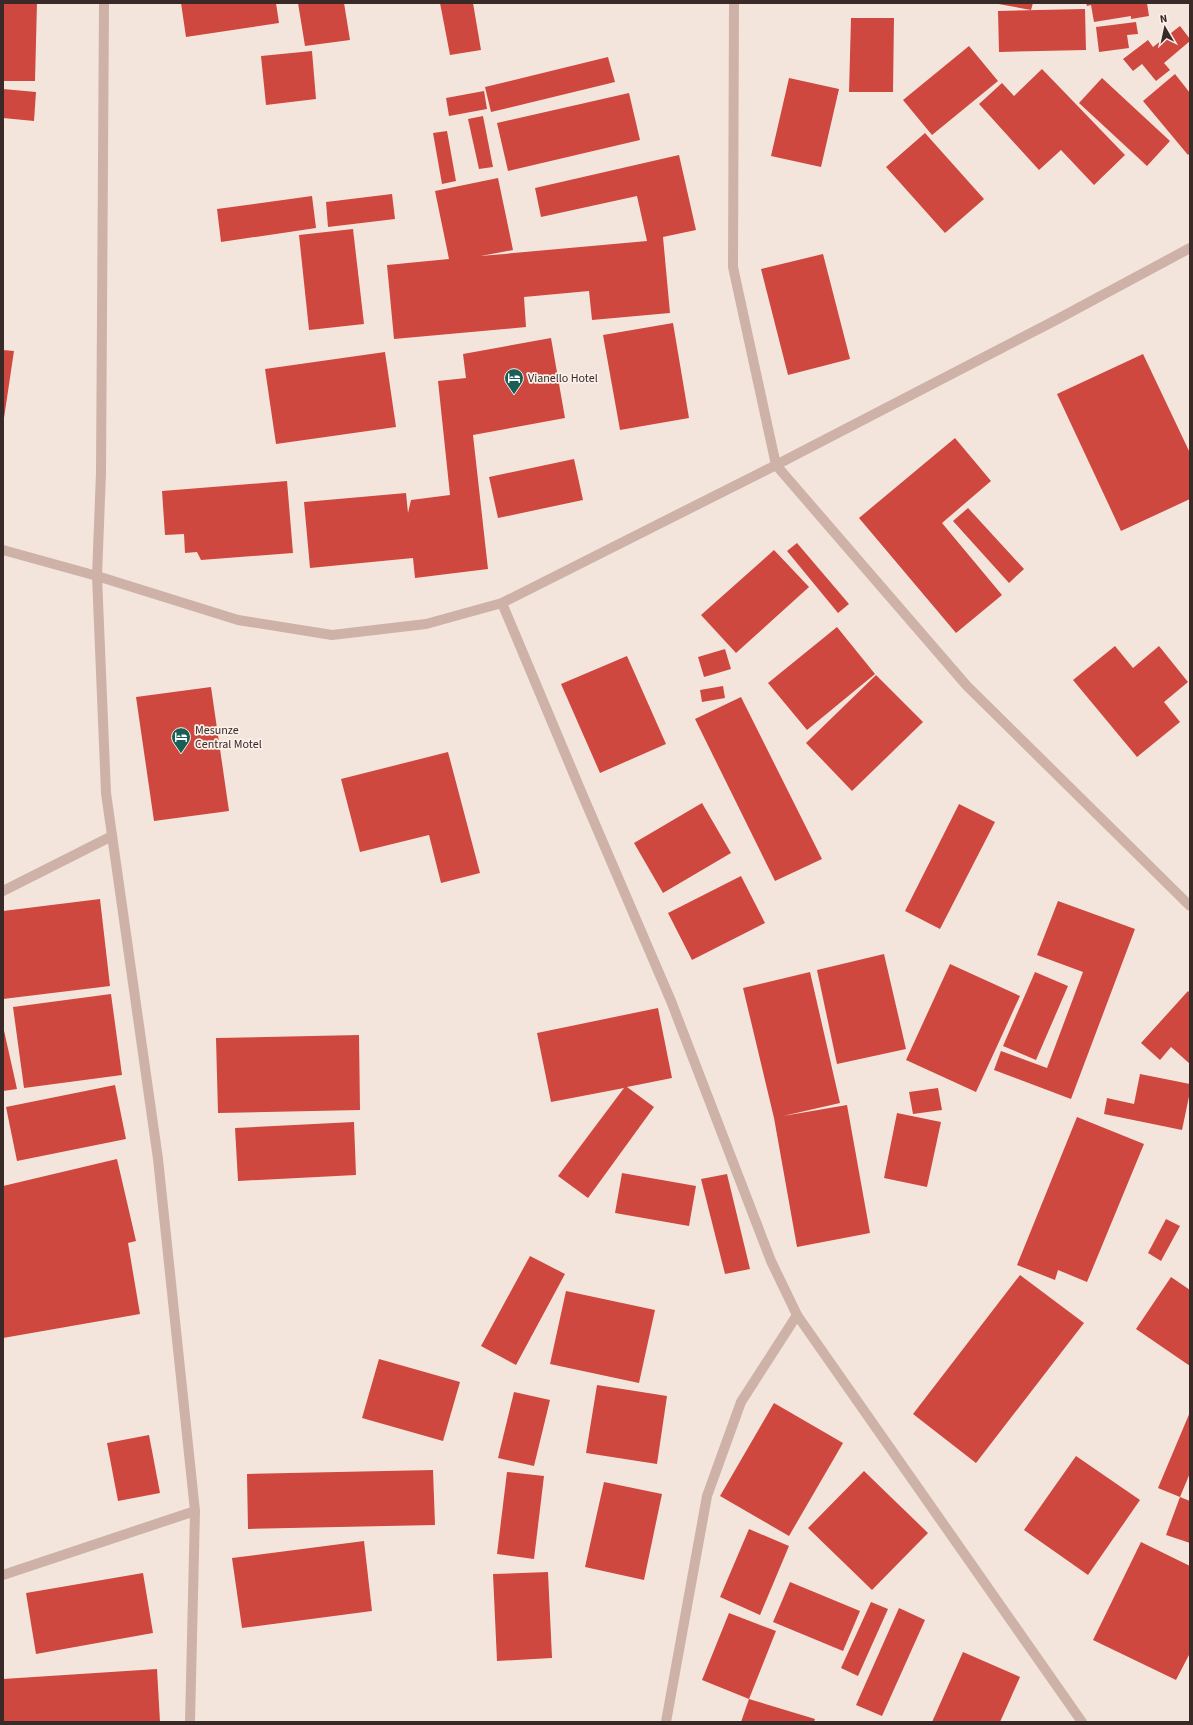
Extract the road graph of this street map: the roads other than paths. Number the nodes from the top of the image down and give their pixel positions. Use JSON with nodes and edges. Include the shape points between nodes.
{"nodes":[{"id":1,"x":104,"y":3,"type":"edge"},
{"id":2,"x":734,"y":3,"type":"edge"},
{"id":3,"x":1190,"y":248,"type":"edge"},
{"id":4,"x":776,"y":465,"type":"junction"},
{"id":5,"x":3,"y":550,"type":"edge"},
{"id":6,"x":97,"y":576,"type":"junction"},
{"id":7,"x":502,"y":603,"type":"junction"},
{"id":8,"x":112,"y":836,"type":"junction"},
{"id":9,"x":3,"y":891,"type":"edge"},
{"id":10,"x":1190,"y":906,"type":"edge"},
{"id":11,"x":797,"y":1315,"type":"junction"},
{"id":12,"x":195,"y":1511,"type":"junction"},
{"id":13,"x":3,"y":1575,"type":"edge"},
{"id":14,"x":190,"y":1722,"type":"edge"},
{"id":15,"x":666,"y":1722,"type":"edge"},
{"id":16,"x":1082,"y":1722,"type":"edge"}],
"edges":[{"from":1,"to":6,"type":"street","via":[[101,473]]},
{"from":2,"to":4,"type":"street","via":[[733,267]]},
{"from":3,"to":4,"type":"street"},
{"from":4,"to":7,"type":"street"},
{"from":4,"to":10,"type":"street","via":[[967,686]]},
{"from":5,"to":6,"type":"street"},
{"from":6,"to":7,"type":"street","via":[[238,620],[332,635],[426,624]]},
{"from":6,"to":8,"type":"street","via":[[106,793]]},
{"from":7,"to":11,"type":"street","via":[[671,1001],[771,1261]]},
{"from":8,"to":9,"type":"street"},
{"from":8,"to":12,"type":"street","via":[[158,1159]]},
{"from":11,"to":15,"type":"street","via":[[741,1402],[707,1496]]},
{"from":11,"to":16,"type":"street"},
{"from":12,"to":13,"type":"street"},
{"from":12,"to":14,"type":"street"}]}
